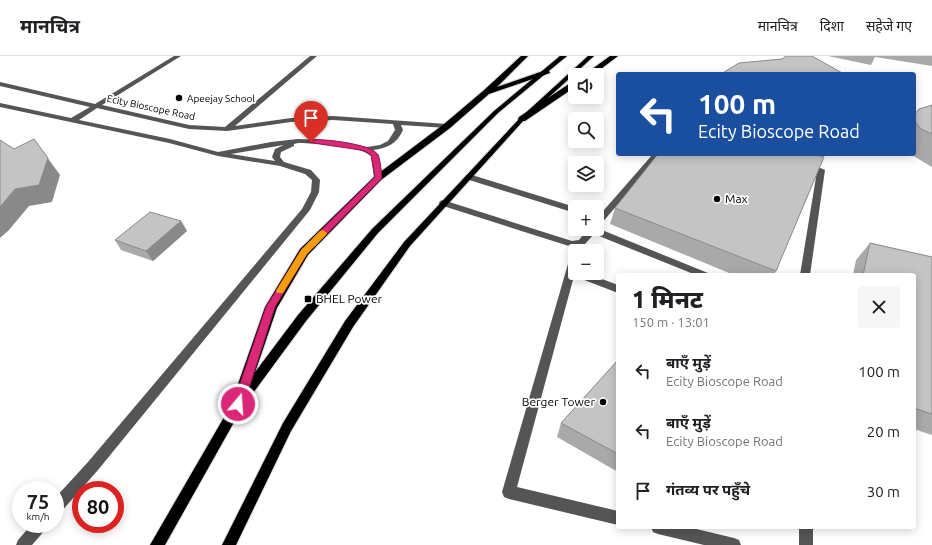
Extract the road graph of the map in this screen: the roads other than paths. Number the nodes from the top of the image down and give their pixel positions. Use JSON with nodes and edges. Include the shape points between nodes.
{"nodes":[{"id":1,"x":178,"y":56,"type":"edge"},
{"id":2,"x":314,"y":56,"type":"edge"},
{"id":3,"x":525,"y":56,"type":"edge"},
{"id":4,"x":563,"y":56,"type":"edge"},
{"id":5,"x":591,"y":56,"type":"edge"},
{"id":6,"x":615,"y":56,"type":"edge"},
{"id":7,"x":598,"y":68,"type":"edge"},
{"id":8,"x":546,"y":73,"type":"junction"},
{"id":9,"x":0,"y":84,"type":"edge"},
{"id":10,"x":568,"y":89,"type":"edge"},
{"id":11,"x":486,"y":93,"type":"junction"},
{"id":12,"x":0,"y":105,"type":"edge"},
{"id":13,"x":96,"y":106,"type":"junction"},
{"id":14,"x":73,"y":120,"type":"junction"},
{"id":15,"x":522,"y":120,"type":"junction"},
{"id":16,"x":396,"y":122,"type":"junction"},
{"id":17,"x":446,"y":126,"type":"junction"},
{"id":18,"x":227,"y":129,"type":"junction"},
{"id":19,"x":298,"y":142,"type":"junction"},
{"id":20,"x":367,"y":149,"type":"junction"},
{"id":21,"x":218,"y":154,"type":"junction"},
{"id":22,"x":655,"y":156,"type":"edge"},
{"id":23,"x":800,"y":163,"type":"edge"},
{"id":24,"x":281,"y":164,"type":"junction"},
{"id":25,"x":469,"y":177,"type":"junction"},
{"id":26,"x":378,"y":178,"type":"junction"},
{"id":27,"x":443,"y":203,"type":"junction"},
{"id":28,"x":568,"y":208,"type":"edge"},
{"id":29,"x":604,"y":215,"type":"edge"},
{"id":30,"x":604,"y":229,"type":"edge"},
{"id":31,"x":569,"y":244,"type":"edge"},
{"id":32,"x":701,"y":273,"type":"edge"},
{"id":33,"x":805,"y":273,"type":"edge"},
{"id":34,"x":572,"y":280,"type":"edge"},
{"id":35,"x":595,"y":280,"type":"edge"},
{"id":36,"x":616,"y":288,"type":"edge"},
{"id":37,"x":238,"y":404,"type":"junction"},
{"id":38,"x":64,"y":498,"type":"edge"},
{"id":39,"x":616,"y":518,"type":"edge"},
{"id":40,"x":666,"y":529,"type":"edge"},
{"id":41,"x":806,"y":529,"type":"edge"},
{"id":42,"x":33,"y":533,"type":"edge"},
{"id":43,"x":23,"y":545,"type":"edge"},
{"id":44,"x":157,"y":545,"type":"edge"},
{"id":45,"x":229,"y":545,"type":"edge"},
{"id":46,"x":734,"y":545,"type":"edge"},
{"id":47,"x":806,"y":545,"type":"edge"}],
"edges":[{"from":1,"to":13,"type":"lane"},
{"from":2,"to":18,"type":"lane"},
{"from":3,"to":11,"type":"highway"},
{"from":4,"to":8,"type":"main road"},
{"from":5,"to":15,"type":"main road"},
{"from":6,"to":7,"type":"highway"},
{"from":8,"to":11,"type":"highway"},
{"from":8,"to":37,"type":"main road","via":[[496,112],[375,231],[302,318]]},
{"from":9,"to":13,"type":"lane","name":"Ecity Bioscope Road"},
{"from":10,"to":15,"type":"highway"},
{"from":11,"to":17,"type":"highway"},
{"from":12,"to":14,"type":"lane"},
{"from":13,"to":14,"type":"lane"},
{"from":13,"to":18,"type":"lane","name":"Ecity Bioscope Road","via":[[189,127]]},
{"from":14,"to":21,"type":"lane"},
{"from":15,"to":25,"type":"main road"},
{"from":16,"to":17,"type":"lane","name":"Ecity Bioscope Road"},
{"from":16,"to":18,"type":"lane","name":"Ecity Bioscope Road","via":[[333,118],[291,120]]},
{"from":16,"to":20,"type":"lane","via":[[400,130],[394,140],[386,145]]},
{"from":17,"to":26,"type":"highway"},
{"from":19,"to":20,"type":"lane","via":[[324,142]]},
{"from":19,"to":21,"type":"lane","via":[[271,144]]},
{"from":19,"to":24,"type":"lane","via":[[278,151],[276,157]]},
{"from":20,"to":26,"type":"lane","via":[[375,155]]},
{"from":21,"to":24,"type":"lane"},
{"from":22,"to":29,"type":"lane"},
{"from":23,"to":33,"type":"lane","via":[[821,170]]},
{"from":24,"to":38,"type":"lane","via":[[308,172],[316,180],[315,192],[306,210]]},
{"from":25,"to":27,"type":"main road"},
{"from":25,"to":28,"type":"lane"},
{"from":26,"to":37,"type":"highway","via":[[304,252],[271,307]]},
{"from":27,"to":31,"type":"lane"},
{"from":27,"to":45,"type":"main road","via":[[407,244],[349,324],[287,427]]},
{"from":30,"to":32,"type":"lane"},
{"from":34,"to":39,"type":"lane","via":[[509,492]]},
{"from":35,"to":36,"type":"lane"},
{"from":37,"to":44,"type":"main road"},
{"from":40,"to":46,"type":"lane"},
{"from":41,"to":47,"type":"lane"},
{"from":42,"to":43,"type":"lane"}]}
